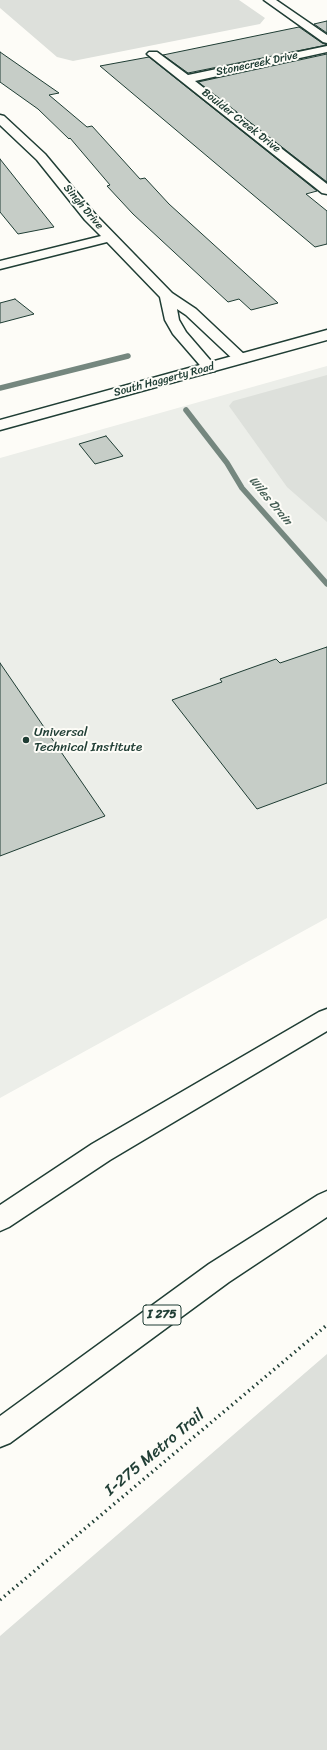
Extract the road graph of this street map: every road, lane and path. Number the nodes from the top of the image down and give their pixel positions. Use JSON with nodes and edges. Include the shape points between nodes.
{"nodes":[{"id":1,"x":269,"y":0,"type":"edge"},
{"id":2,"x":327,"y":40,"type":"edge"},
{"id":3,"x":327,"y":49,"type":"edge"},
{"id":4,"x":153,"y":54,"type":"dead end"},
{"id":5,"x":187,"y":79,"type":"junction"},
{"id":6,"x":0,"y":119,"type":"edge"},
{"id":7,"x":327,"y":190,"type":"edge"},
{"id":8,"x":109,"y":238,"type":"junction"},
{"id":9,"x":0,"y":265,"type":"edge"},
{"id":10,"x":167,"y":296,"type":"junction"},
{"id":11,"x":327,"y":335,"type":"edge"},
{"id":12,"x":241,"y":359,"type":"junction"},
{"id":13,"x":210,"y":368,"type":"junction"},
{"id":14,"x":0,"y":425,"type":"edge"},
{"id":15,"x":327,"y":1019,"type":"edge"},
{"id":16,"x":34,"y":1196,"type":"junction"},
{"id":17,"x":327,"y":1202,"type":"edge"},
{"id":18,"x":0,"y":1213,"type":"edge"},
{"id":19,"x":0,"y":1220,"type":"edge"},
{"id":20,"x":327,"y":1325,"type":"edge"},
{"id":21,"x":0,"y":1433,"type":"edge"},
{"id":22,"x":0,"y":1600,"type":"edge"}],
"edges":[{"from":1,"to":2,"type":"street"},
{"from":3,"to":5,"type":"street","name":"Stonecreek Drive"},
{"from":4,"to":5,"type":"street","name":"Boulder Creek Drive"},
{"from":5,"to":7,"type":"street","name":"Boulder Creek Drive"},
{"from":6,"to":8,"type":"street","name":"Singh Drive","via":[[40,157]]},
{"from":8,"to":9,"type":"street"},
{"from":8,"to":10,"type":"street","name":"Singh Drive"},
{"from":10,"to":12,"type":"street","name":"Singh Drive","via":[[191,312]]},
{"from":10,"to":13,"type":"street","via":[[172,320],[180,334]]},
{"from":11,"to":12,"type":"main road","name":"South Haggerty Road"},
{"from":12,"to":13,"type":"main road","name":"South Haggerty Road"},
{"from":13,"to":14,"type":"main road","name":"South Haggerty Road"},
{"from":15,"to":16,"type":"main road","via":[[101,1152]]},
{"from":16,"to":18,"type":"main road"},
{"from":16,"to":19,"type":"main road"},
{"from":17,"to":21,"type":"main road","number":"I 275","via":[[219,1273]]},
{"from":20,"to":22,"type":"path","name":"I-275 Metro Trail"}]}
